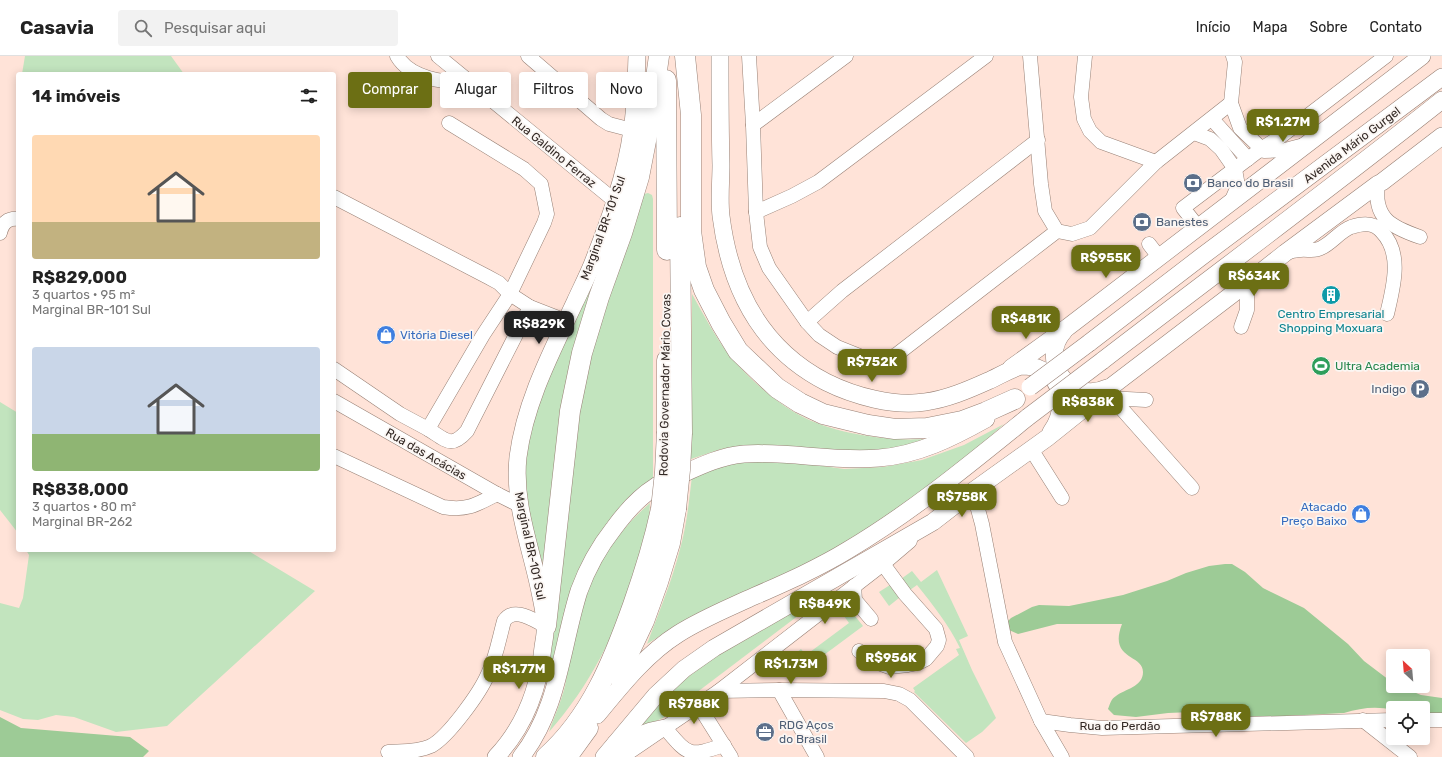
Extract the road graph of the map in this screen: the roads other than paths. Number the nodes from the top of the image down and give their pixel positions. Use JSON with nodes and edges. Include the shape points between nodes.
{"nodes":[{"id":1,"x":397,"y":56,"type":"edge"},
{"id":2,"x":438,"y":56,"type":"edge"},
{"id":3,"x":528,"y":56,"type":"edge"},
{"id":4,"x":637,"y":56,"type":"edge"},
{"id":5,"x":659,"y":56,"type":"edge"},
{"id":6,"x":665,"y":56,"type":"edge"},
{"id":7,"x":680,"y":56,"type":"edge"},
{"id":8,"x":685,"y":56,"type":"edge"},
{"id":9,"x":720,"y":56,"type":"edge"},
{"id":10,"x":749,"y":56,"type":"edge"},
{"id":11,"x":846,"y":56,"type":"edge"},
{"id":12,"x":986,"y":56,"type":"edge"},
{"id":13,"x":1030,"y":56,"type":"edge"},
{"id":14,"x":1085,"y":56,"type":"edge"},
{"id":15,"x":1233,"y":56,"type":"edge"},
{"id":16,"x":1386,"y":56,"type":"edge"},
{"id":17,"x":1422,"y":56,"type":"edge"},
{"id":18,"x":457,"y":72,"type":"edge"},
{"id":19,"x":1442,"y":77,"type":"edge"},
{"id":20,"x":440,"y":80,"type":"edge"},
{"id":21,"x":1442,"y":100,"type":"edge"},
{"id":22,"x":1231,"y":103,"type":"junction"},
{"id":23,"x":501,"y":108,"type":"edge"},
{"id":24,"x":1212,"y":119,"type":"junction"},
{"id":25,"x":449,"y":123,"type":"dead end"},
{"id":26,"x":753,"y":125,"type":"junction"},
{"id":27,"x":632,"y":130,"type":"junction"},
{"id":28,"x":1194,"y":133,"type":"junction"},
{"id":29,"x":1442,"y":136,"type":"edge"},
{"id":30,"x":1038,"y":140,"type":"junction"},
{"id":31,"x":1278,"y":144,"type":"junction"},
{"id":32,"x":1304,"y":145,"type":"junction"},
{"id":33,"x":1261,"y":149,"type":"junction"},
{"id":34,"x":1248,"y":159,"type":"junction"},
{"id":35,"x":1156,"y":162,"type":"junction"},
{"id":36,"x":1235,"y":169,"type":"junction"},
{"id":37,"x":1268,"y":173,"type":"junction"},
{"id":38,"x":1378,"y":184,"type":"junction"},
{"id":39,"x":336,"y":198,"type":"edge"},
{"id":40,"x":615,"y":201,"type":"junction"},
{"id":41,"x":1231,"y":202,"type":"junction"},
{"id":42,"x":756,"y":212,"type":"junction"},
{"id":43,"x":16,"y":219,"type":"edge"},
{"id":44,"x":1198,"y":227,"type":"junction"},
{"id":45,"x":1057,"y":231,"type":"junction"},
{"id":46,"x":0,"y":233,"type":"edge"},
{"id":47,"x":1420,"y":237,"type":"dead end"},
{"id":48,"x":1149,"y":244,"type":"dead end"},
{"id":49,"x":1285,"y":253,"type":"junction"},
{"id":50,"x":1159,"y":257,"type":"junction"},
{"id":51,"x":1248,"y":283,"type":"junction"},
{"id":52,"x":510,"y":294,"type":"junction"},
{"id":53,"x":530,"y":306,"type":"junction"},
{"id":54,"x":1387,"y":314,"type":"dead end"},
{"id":55,"x":566,"y":321,"type":"junction"},
{"id":56,"x":807,"y":322,"type":"junction"},
{"id":57,"x":1068,"y":327,"type":"junction"},
{"id":58,"x":1241,"y":327,"type":"dead end"},
{"id":59,"x":336,"y":370,"type":"edge"},
{"id":60,"x":999,"y":375,"type":"junction"},
{"id":61,"x":1112,"y":386,"type":"junction"},
{"id":62,"x":1022,"y":393,"type":"junction"},
{"id":63,"x":1097,"y":397,"type":"junction"},
{"id":64,"x":1146,"y":400,"type":"dead end"},
{"id":65,"x":336,"y":402,"type":"edge"},
{"id":66,"x":428,"y":429,"type":"junction"},
{"id":67,"x":674,"y":432,"type":"junction"},
{"id":68,"x":1047,"y":438,"type":"junction"},
{"id":69,"x":1031,"y":449,"type":"junction"},
{"id":70,"x":336,"y":457,"type":"edge"},
{"id":71,"x":1192,"y":488,"type":"dead end"},
{"id":72,"x":973,"y":491,"type":"junction"},
{"id":73,"x":497,"y":494,"type":"junction"},
{"id":74,"x":1062,"y":498,"type":"dead end"},
{"id":75,"x":519,"y":505,"type":"junction"},
{"id":76,"x":668,"y":509,"type":"junction"},
{"id":77,"x":933,"y":522,"type":"junction"},
{"id":78,"x":883,"y":564,"type":"junction"},
{"id":79,"x":854,"y":586,"type":"junction"},
{"id":80,"x":871,"y":619,"type":"dead end"},
{"id":81,"x":546,"y":626,"type":"junction"},
{"id":82,"x":859,"y":651,"type":"dead end"},
{"id":83,"x":779,"y":690,"type":"junction"},
{"id":84,"x":719,"y":691,"type":"junction"},
{"id":85,"x":699,"y":706,"type":"junction"},
{"id":86,"x":597,"y":714,"type":"junction"},
{"id":87,"x":1363,"y":720,"type":"junction"},
{"id":88,"x":1386,"y":720,"type":"edge"},
{"id":89,"x":1430,"y":720,"type":"edge"},
{"id":90,"x":1442,"y":720,"type":"edge"},
{"id":91,"x":1041,"y":721,"type":"junction"},
{"id":92,"x":665,"y":728,"type":"junction"},
{"id":93,"x":724,"y":745,"type":"junction"},
{"id":94,"x":619,"y":750,"type":"edge"},
{"id":95,"x":388,"y":752,"type":"dead end"},
{"id":96,"x":965,"y":756,"type":"edge"},
{"id":97,"x":496,"y":757,"type":"edge"},
{"id":98,"x":520,"y":757,"type":"edge"},
{"id":99,"x":546,"y":757,"type":"edge"},
{"id":100,"x":567,"y":757,"type":"edge"},
{"id":101,"x":604,"y":757,"type":"edge"},
{"id":102,"x":731,"y":757,"type":"edge"},
{"id":103,"x":817,"y":757,"type":"edge"},
{"id":104,"x":1062,"y":757,"type":"edge"},
{"id":105,"x":1410,"y":757,"type":"edge"}],
"edges":[{"from":1,"to":20,"type":"street","via":[[411,71]]},
{"from":2,"to":18,"type":"street","name":"Rua Galdino Ferraz"},
{"from":3,"to":27,"type":"street","via":[[601,119],[609,124]]},
{"from":4,"to":27,"type":"main road","name":"Marginal BR-101 Sul"},
{"from":5,"to":81,"type":"highway","via":[[639,177],[582,353],[570,411]]},
{"from":6,"to":67,"type":"highway","name":"Rodovia Governador Mário Covas"},
{"from":7,"to":67,"type":"highway","name":"Rodovia Governador Mário Covas"},
{"from":8,"to":62,"type":"highway","via":[[690,115],[691,231],[696,267],[704,290],[738,351],[777,388],[800,403],[823,414],[868,425],[927,428],[962,421]]},
{"from":9,"to":60,"type":"main road","via":[[721,215],[740,291],[758,324],[783,352],[806,370],[837,388],[880,401],[924,402],[945,398]]},
{"from":10,"to":26,"type":"street"},
{"from":11,"to":26,"type":"street"},
{"from":12,"to":42,"type":"street","via":[[818,182]]},
{"from":13,"to":30,"type":"street"},
{"from":14,"to":35,"type":"street","via":[[1081,97],[1084,119],[1090,131],[1101,142]]},
{"from":15,"to":22,"type":"street","via":[[1235,62]]},
{"from":16,"to":31,"type":"street"},
{"from":17,"to":32,"type":"main road"},
{"from":19,"to":62,"type":"main road","name":"Avenida Mário Gurgel","bridge":true},
{"from":21,"to":86,"type":"main road","name":"Avenida Mário Gurgel","bridge":true,"via":[[888,525],[807,572],[710,616],[677,634],[637,669]]},
{"from":22,"to":24,"type":"street"},
{"from":22,"to":33,"type":"street","via":[[1240,128]]},
{"from":23,"to":40,"type":"street","name":"Rua Galdino Ferraz"},
{"from":24,"to":28,"type":"street"},
{"from":24,"to":34,"type":"street"},
{"from":25,"to":52,"type":"street","via":[[524,169],[541,184],[547,214]]},
{"from":26,"to":42,"type":"street"},
{"from":27,"to":40,"type":"main road","name":"Marginal BR-101 Sul"},
{"from":28,"to":35,"type":"street"},
{"from":28,"to":36,"type":"street","via":[[1210,139],[1221,149]]},
{"from":29,"to":38,"type":"main road"},
{"from":30,"to":45,"type":"street","via":[[1045,211]]},
{"from":30,"to":56,"type":"street","via":[[848,286]]},
{"from":31,"to":32,"type":"street","via":[[1285,150]]},
{"from":31,"to":33,"type":"street","via":[[1264,151]]},
{"from":31,"to":37,"type":"street"},
{"from":32,"to":37,"type":"main road"},
{"from":33,"to":34,"type":"street"},
{"from":34,"to":36,"type":"street"},
{"from":35,"to":45,"type":"street","via":[[1090,228],[1072,234]]},
{"from":36,"to":41,"type":"street","via":[[1238,186]]},
{"from":36,"to":44,"type":"street","via":[[1183,208]]},
{"from":37,"to":41,"type":"main road"},
{"from":38,"to":47,"type":"street","via":[[1377,205],[1385,219],[1400,229]]},
{"from":38,"to":49,"type":"main road"},
{"from":39,"to":52,"type":"street","via":[[499,283]]},
{"from":40,"to":55,"type":"main road","name":"Marginal BR-101 Sul","via":[[592,266]]},
{"from":41,"to":44,"type":"main road"},
{"from":42,"to":56,"type":"street","via":[[760,247],[769,268]]},
{"from":43,"to":46,"type":"street","via":[[4,224]]},
{"from":44,"to":50,"type":"main road"},
{"from":45,"to":56,"type":"street","via":[[896,355],[881,360],[862,357],[819,335]]},
{"from":48,"to":50,"type":"street"},
{"from":49,"to":51,"type":"main road"},
{"from":49,"to":54,"type":"street","via":[[1322,248],[1351,227],[1375,225],[1387,237],[1394,258],[1394,284]]},
{"from":50,"to":57,"type":"main road"},
{"from":51,"to":58,"type":"street","via":[[1247,310]]},
{"from":51,"to":61,"type":"main road"},
{"from":52,"to":53,"type":"street"},
{"from":52,"to":66,"type":"street"},
{"from":53,"to":55,"type":"street"},
{"from":53,"to":66,"type":"street","via":[[467,431],[453,442]]},
{"from":55,"to":75,"type":"main road","name":"Marginal BR-101 Sul","via":[[525,419],[518,458]]},
{"from":57,"to":60,"type":"main road"},
{"from":57,"to":61,"type":"main road","via":[[1060,336],[1055,348],[1054,360],[1061,377],[1076,389],[1088,392]]},
{"from":59,"to":66,"type":"street","via":[[400,414]]},
{"from":60,"to":68,"type":"main road","via":[[1021,366],[1031,366],[1042,370],[1058,386],[1062,408]]},
{"from":61,"to":63,"type":"main road"},
{"from":62,"to":98,"type":"main road","name":"Avenida Mário Gurgel","via":[[955,436],[919,451],[880,458],[840,459],[744,454],[721,458],[656,486],[632,506],[614,528],[588,569],[579,591],[549,707],[538,732]]},
{"from":63,"to":64,"type":"street"},
{"from":63,"to":68,"type":"main road"},
{"from":63,"to":71,"type":"street","via":[[1121,408]]},
{"from":65,"to":73,"type":"street","name":"Rua das Acácias"},
{"from":67,"to":76,"type":"highway","name":"Rodovia Governador Mário Covas","bridge":true,"via":[[680,470]]},
{"from":68,"to":69,"type":"main road"},
{"from":69,"to":72,"type":"main road"},
{"from":69,"to":74,"type":"street"},
{"from":70,"to":73,"type":"street","via":[[443,506],[457,509],[476,505]]},
{"from":72,"to":77,"type":"main road"},
{"from":72,"to":91,"type":"street","via":[[1005,642]]},
{"from":73,"to":75,"type":"street","name":"Rua das Acácias"},
{"from":75,"to":81,"type":"main road","name":"Marginal BR-101 Sul","via":[[541,593]]},
{"from":76,"to":86,"type":"highway","name":"Rodovia Governador Mário Covas","via":[[670,543],[658,582],[644,621]]},
{"from":76,"to":99,"type":"highway","name":"Rodovia Governador Mário Covas","via":[[655,538],[613,659],[601,684],[565,738]]},
{"from":77,"to":78,"type":"street"},
{"from":77,"to":94,"type":"main road","via":[[714,648],[684,669],[656,695]]},
{"from":78,"to":79,"type":"street"},
{"from":78,"to":82,"type":"street","via":[[936,629],[939,640],[926,659],[908,665],[888,667]]},
{"from":79,"to":80,"type":"street","via":[[856,602]]},
{"from":79,"to":84,"type":"street"},
{"from":81,"to":95,"type":"street","via":[[520,614],[507,617],[488,675],[443,737],[430,746]]},
{"from":81,"to":97,"type":"main road","name":"Marginal BR-101 Sul","via":[[534,692],[521,724],[507,746]]},
{"from":83,"to":84,"type":"street"},
{"from":83,"to":96,"type":"street","via":[[884,691],[899,694],[910,700]]},
{"from":83,"to":103,"type":"street"},
{"from":84,"to":85,"type":"street"},
{"from":85,"to":92,"type":"street"},
{"from":85,"to":93,"type":"street"},
{"from":86,"to":100,"type":"highway","name":"Rodovia Governador Mário Covas"},
{"from":87,"to":88,"type":"street","name":"Rua do Perdão"},
{"from":87,"to":91,"type":"street","name":"Rua do Perdão","via":[[1102,728]]},
{"from":87,"to":105,"type":"street"},
{"from":89,"to":90,"type":"street"},
{"from":91,"to":104,"type":"street"},
{"from":92,"to":93,"type":"street","via":[[683,748],[691,752],[701,753]]},
{"from":92,"to":94,"type":"main road","via":[[650,731]]},
{"from":93,"to":102,"type":"street"},
{"from":94,"to":101,"type":"main road"}]}
